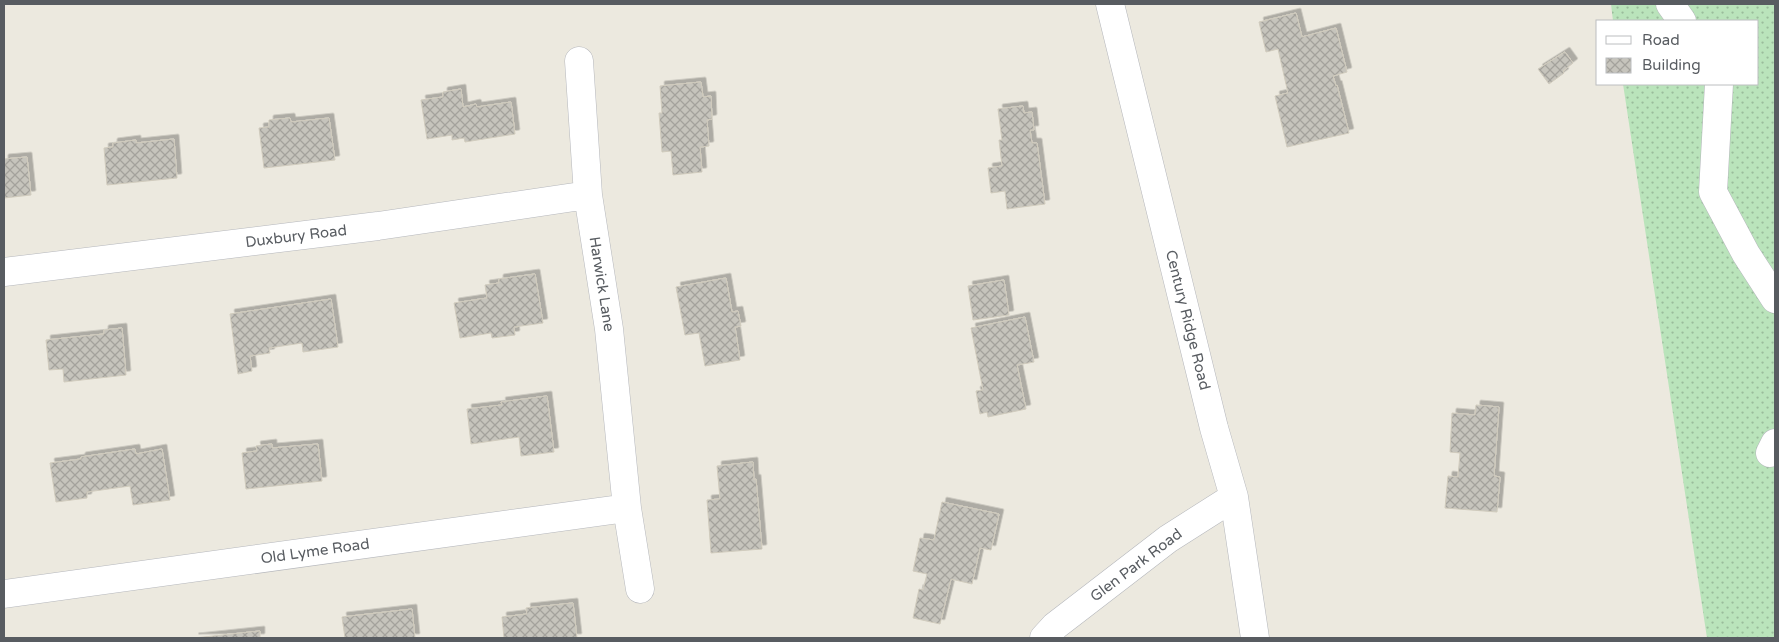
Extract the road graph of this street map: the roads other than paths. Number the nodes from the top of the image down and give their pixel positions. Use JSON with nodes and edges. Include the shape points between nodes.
{"nodes":[{"id":1,"x":1110,"y":4,"type":"edge"},
{"id":2,"x":1670,"y":4,"type":"edge"},
{"id":3,"x":1681,"y":20,"type":"edge"},
{"id":4,"x":579,"y":60,"type":"dead end"},
{"id":5,"x":1719,"y":85,"type":"edge"},
{"id":6,"x":588,"y":195,"type":"junction"},
{"id":7,"x":4,"y":272,"type":"edge"},
{"id":8,"x":1775,"y":299,"type":"edge"},
{"id":9,"x":1234,"y":497,"type":"junction"},
{"id":10,"x":627,"y":508,"type":"junction"},
{"id":11,"x":640,"y":589,"type":"dead end"},
{"id":12,"x":4,"y":594,"type":"edge"},
{"id":13,"x":1044,"y":638,"type":"edge"},
{"id":14,"x":1256,"y":638,"type":"edge"}],
"edges":[{"from":1,"to":9,"type":"street","name":"Century Ridge Road","via":[[1214,428]]},
{"from":2,"to":3,"type":"street"},
{"from":4,"to":6,"type":"street","name":"Harwick Lane"},
{"from":5,"to":8,"type":"street","via":[[1713,192],[1746,254]]},
{"from":6,"to":7,"type":"street","name":"Duxbury Road","via":[[378,226]]},
{"from":6,"to":10,"type":"street","name":"Harwick Lane","via":[[609,329]]},
{"from":9,"to":13,"type":"street","name":"Glen Park Road","via":[[1168,540],[1055,626]]},
{"from":9,"to":14,"type":"street","name":"Century Ridge Road"},
{"from":10,"to":11,"type":"street","name":"Harwick Lane"},
{"from":10,"to":12,"type":"street","name":"Old Lyme Road"}]}
